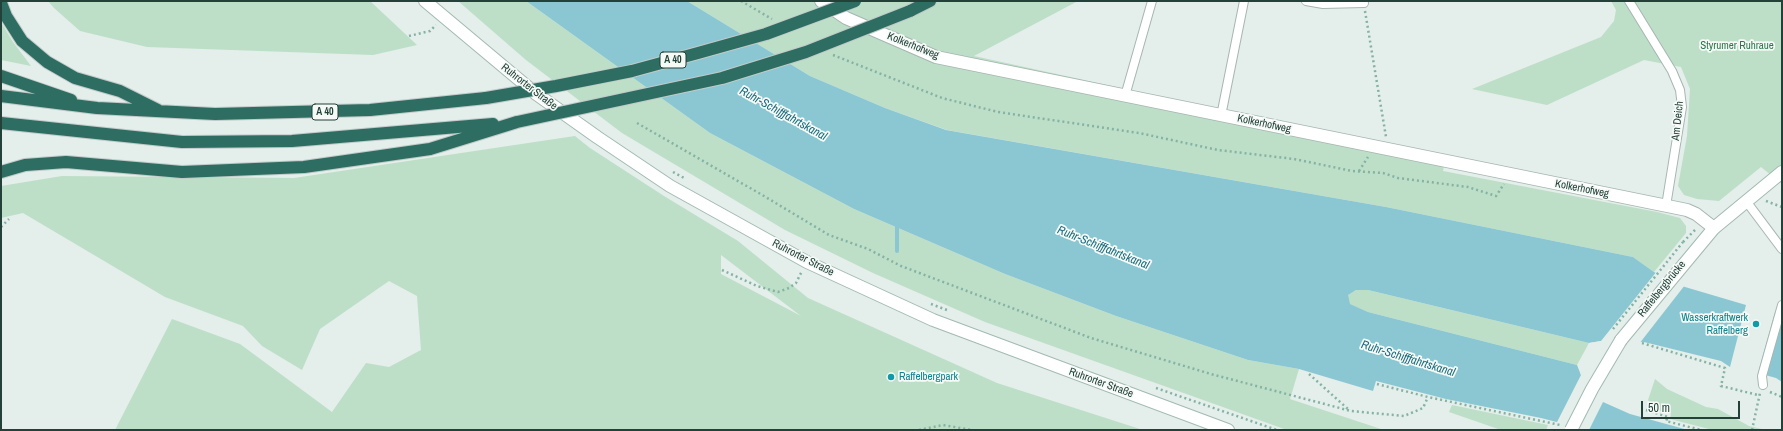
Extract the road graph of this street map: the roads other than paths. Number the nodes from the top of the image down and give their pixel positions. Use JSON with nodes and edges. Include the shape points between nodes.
{"nodes":[{"id":1,"x":425,"y":1,"type":"edge"},
{"id":2,"x":821,"y":1,"type":"edge"},
{"id":3,"x":855,"y":1,"type":"edge"},
{"id":4,"x":930,"y":1,"type":"edge"},
{"id":5,"x":1152,"y":1,"type":"edge"},
{"id":6,"x":1244,"y":1,"type":"edge"},
{"id":7,"x":1306,"y":1,"type":"edge"},
{"id":8,"x":1629,"y":1,"type":"edge"},
{"id":9,"x":1,"y":3,"type":"edge"},
{"id":10,"x":1364,"y":3,"type":"road end"},
{"id":11,"x":1,"y":76,"type":"edge"},
{"id":12,"x":1,"y":96,"type":"edge"},
{"id":13,"x":1125,"y":96,"type":"junction"},
{"id":14,"x":97,"y":108,"type":"junction"},
{"id":15,"x":163,"y":112,"type":"junction"},
{"id":16,"x":1222,"y":116,"type":"junction"},
{"id":17,"x":516,"y":122,"type":"junction"},
{"id":18,"x":1,"y":123,"type":"edge"},
{"id":19,"x":1,"y":172,"type":"edge"},
{"id":20,"x":1782,"y":172,"type":"edge"},
{"id":21,"x":1746,"y":201,"type":"junction"},
{"id":22,"x":1666,"y":206,"type":"junction"},
{"id":23,"x":1714,"y":228,"type":"junction"},
{"id":24,"x":1782,"y":249,"type":"edge"},
{"id":25,"x":1781,"y":308,"type":"edge"},
{"id":26,"x":1763,"y":385,"type":"dead end"},
{"id":27,"x":1566,"y":428,"type":"edge"},
{"id":28,"x":1228,"y":430,"type":"edge"}],
"edges":[{"from":1,"to":28,"type":"main road","name":"Ruhrorter Straße","via":[[536,93],[597,137],[670,186],[807,262],[933,320]]},
{"from":2,"to":13,"type":"main road","name":"Kolkerhofweg","via":[[846,18],[936,57]]},
{"from":3,"to":15,"type":"highway","number":"A 40","bridge":true,"via":[[766,34],[632,71],[486,98],[335,112]]},
{"from":4,"to":17,"type":"highway","bridge":true,"via":[[806,52],[722,78]]},
{"from":5,"to":13,"type":"lane"},
{"from":6,"to":16,"type":"lane"},
{"from":7,"to":10,"type":"lane","via":[[1323,4]]},
{"from":8,"to":22,"type":"lane","name":"Am Deich","via":[[1672,71],[1680,90],[1682,107]]},
{"from":9,"to":15,"type":"highway","via":[[22,41],[47,62],[75,78],[120,90]]},
{"from":11,"to":14,"type":"highway"},
{"from":12,"to":14,"type":"highway","number":"A 40"},
{"from":13,"to":16,"type":"main road","name":"Kolkerhofweg"},
{"from":14,"to":15,"type":"highway","number":"A 40"},
{"from":16,"to":22,"type":"main road","name":"Kolkerhofweg"},
{"from":17,"to":18,"type":"highway","via":[[292,142],[182,142]]},
{"from":17,"to":19,"type":"highway","via":[[430,149],[304,167],[182,172],[66,162],[25,165]]},
{"from":20,"to":21,"type":"main road","name":"Raffelbergbrücke"},
{"from":21,"to":23,"type":"main road","name":"Raffelbergbrücke"},
{"from":21,"to":24,"type":"lane"},
{"from":22,"to":23,"type":"main road","name":"Kolkerhofweg","via":[[1696,214]]},
{"from":23,"to":27,"type":"main road","name":"Raffelbergbrücke","bridge":true,"via":[[1621,340]]},
{"from":25,"to":26,"type":"lane","via":[[1762,376]]}]}
